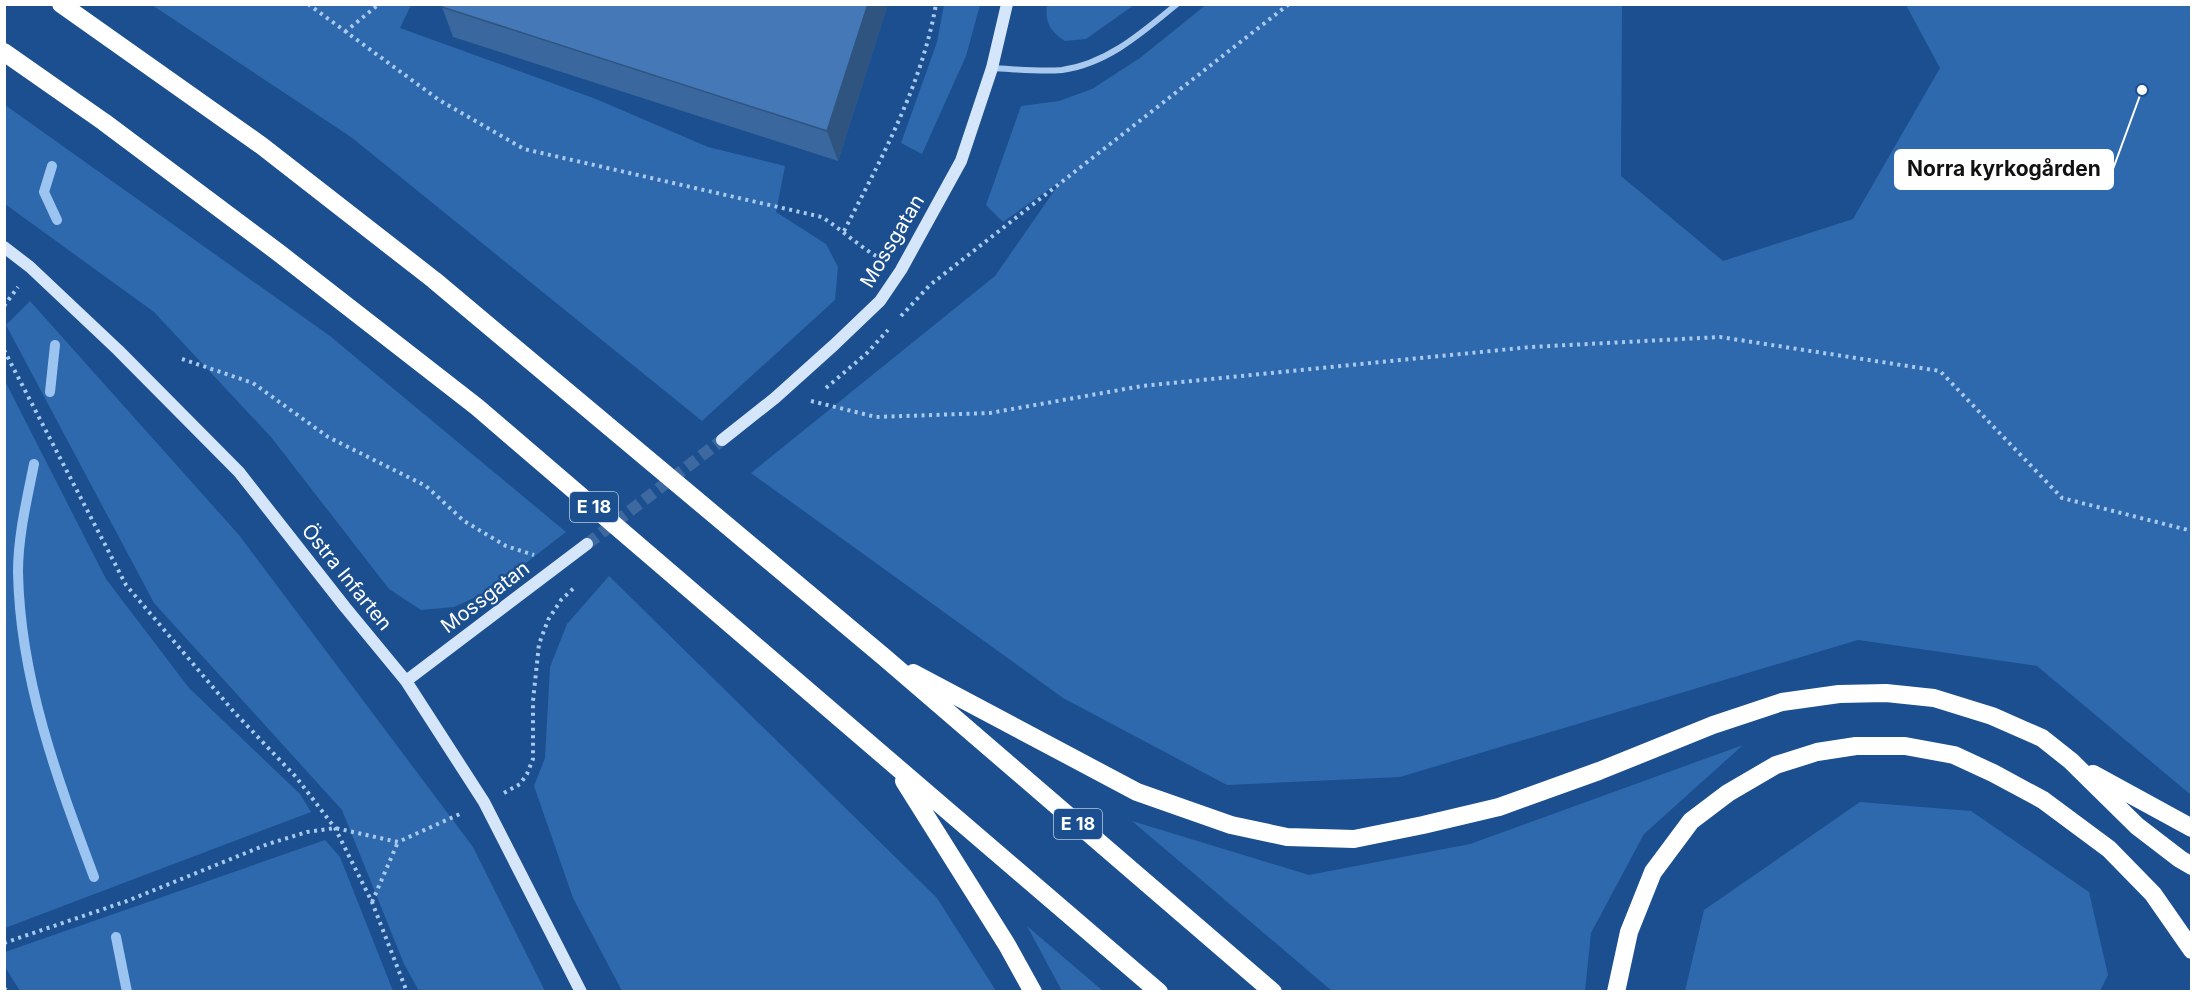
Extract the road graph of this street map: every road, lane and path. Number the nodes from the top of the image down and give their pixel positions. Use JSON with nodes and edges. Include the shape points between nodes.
{"nodes":[{"id":1,"x":61,"y":4,"type":"edge"},
{"id":2,"x":308,"y":4,"type":"edge"},
{"id":3,"x":379,"y":4,"type":"edge"},
{"id":4,"x":936,"y":4,"type":"edge"},
{"id":5,"x":1007,"y":4,"type":"edge"},
{"id":6,"x":1177,"y":4,"type":"edge"},
{"id":7,"x":1289,"y":4,"type":"edge"},
{"id":8,"x":345,"y":32,"type":"junction"},
{"id":9,"x":4,"y":52,"type":"edge"},
{"id":10,"x":992,"y":68,"type":"junction"},
{"id":11,"x":844,"y":231,"type":"junction"},
{"id":12,"x":4,"y":247,"type":"edge"},
{"id":13,"x":868,"y":252,"type":"dead end"},
{"id":14,"x":15,"y":292,"type":"dead end"},
{"id":15,"x":4,"y":306,"type":"edge"},
{"id":16,"x":898,"y":319,"type":"dead end"},
{"id":17,"x":890,"y":328,"type":"dead end"},
{"id":18,"x":4,"y":350,"type":"edge"},
{"id":19,"x":182,"y":359,"type":"dead end"},
{"id":20,"x":722,"y":440,"type":"tunnel mouth"},
{"id":21,"x":2192,"y":531,"type":"edge"},
{"id":22,"x":588,"y":544,"type":"tunnel mouth"},
{"id":23,"x":537,"y":556,"type":"dead end"},
{"id":24,"x":583,"y":579,"type":"dead end"},
{"id":25,"x":884,"y":657,"type":"junction"},
{"id":26,"x":406,"y":681,"type":"junction"},
{"id":27,"x":2071,"y":761,"type":"junction"},
{"id":28,"x":894,"y":764,"type":"junction"},
{"id":29,"x":520,"y":784,"type":"dead end"},
{"id":30,"x":335,"y":828,"type":"junction"},
{"id":31,"x":430,"y":828,"type":"dead end"},
{"id":32,"x":2192,"y":828,"type":"edge"},
{"id":33,"x":398,"y":842,"type":"junction"},
{"id":34,"x":2192,"y":866,"type":"edge"},
{"id":35,"x":372,"y":902,"type":"junction"},
{"id":36,"x":4,"y":943,"type":"edge"},
{"id":37,"x":2192,"y":950,"type":"edge"},
{"id":38,"x":4,"y":988,"type":"edge"},
{"id":39,"x":8,"y":992,"type":"edge"},
{"id":40,"x":407,"y":992,"type":"edge"},
{"id":41,"x":581,"y":992,"type":"edge"},
{"id":42,"x":1034,"y":992,"type":"edge"},
{"id":43,"x":1159,"y":992,"type":"edge"},
{"id":44,"x":1273,"y":992,"type":"edge"},
{"id":45,"x":1616,"y":992,"type":"edge"}],
"edges":[{"from":1,"to":25,"type":"highway","number":"E 18","via":[[262,146],[434,280]]},
{"from":2,"to":8,"type":"path"},
{"from":3,"to":8,"type":"path"},
{"from":4,"to":11,"type":"path","via":[[932,30],[907,103]]},
{"from":5,"to":10,"type":"street","name":"Mossgatan"},
{"from":6,"to":10,"type":"street","via":[[1122,47],[1092,62],[1062,70]]},
{"from":7,"to":16,"type":"path","via":[[930,285]]},
{"from":8,"to":11,"type":"path","via":[[439,100],[524,149],[822,217]]},
{"from":9,"to":28,"type":"highway","number":"E 18","via":[[270,246],[477,407]]},
{"from":10,"to":20,"type":"street","name":"Mossgatan","via":[[961,161],[880,301]]},
{"from":11,"to":13,"type":"path"},
{"from":12,"to":26,"type":"street","name":"Östra Infarten","via":[[118,350],[239,472]]},
{"from":14,"to":15,"type":"path"},
{"from":17,"to":21,"type":"path","via":[[867,354],[811,401],[876,417],[990,413],[1142,386],[1531,347],[1720,337],[1940,371],[2062,498]]},
{"from":18,"to":30,"type":"path","via":[[126,585],[234,712],[296,777]]},
{"from":19,"to":23,"type":"path","via":[[253,383],[328,437],[426,486],[464,521],[506,546]]},
{"from":22,"to":26,"type":"street","name":"Mossgatan"},
{"from":24,"to":29,"type":"path","via":[[561,600],[539,644],[533,701],[533,759]]},
{"from":25,"to":27,"type":"highway","via":[[1137,792],[1232,825],[1287,837],[1354,838],[1498,807],[1782,702],[1839,694],[1934,698],[1992,716],[2042,738]]},
{"from":25,"to":44,"type":"highway","number":"E 18"},
{"from":26,"to":41,"type":"street","name":"Östra Infarten","via":[[484,802]]},
{"from":27,"to":32,"type":"highway"},
{"from":27,"to":34,"type":"highway","via":[[2136,826]]},
{"from":28,"to":42,"type":"highway"},
{"from":28,"to":43,"type":"highway","number":"E 18"},
{"from":30,"to":33,"type":"path"},
{"from":30,"to":35,"type":"path"},
{"from":30,"to":36,"type":"path","via":[[268,844],[128,901]]},
{"from":31,"to":33,"type":"path"},
{"from":33,"to":35,"type":"path"},
{"from":35,"to":40,"type":"path"},
{"from":37,"to":45,"type":"highway","via":[[2153,894],[2109,849],[2043,800],[1954,755],[1905,746],[1856,746],[1817,752],[1776,765],[1728,792],[1691,821],[1653,872],[1629,932]]},
{"from":38,"to":39,"type":"path"}]}
